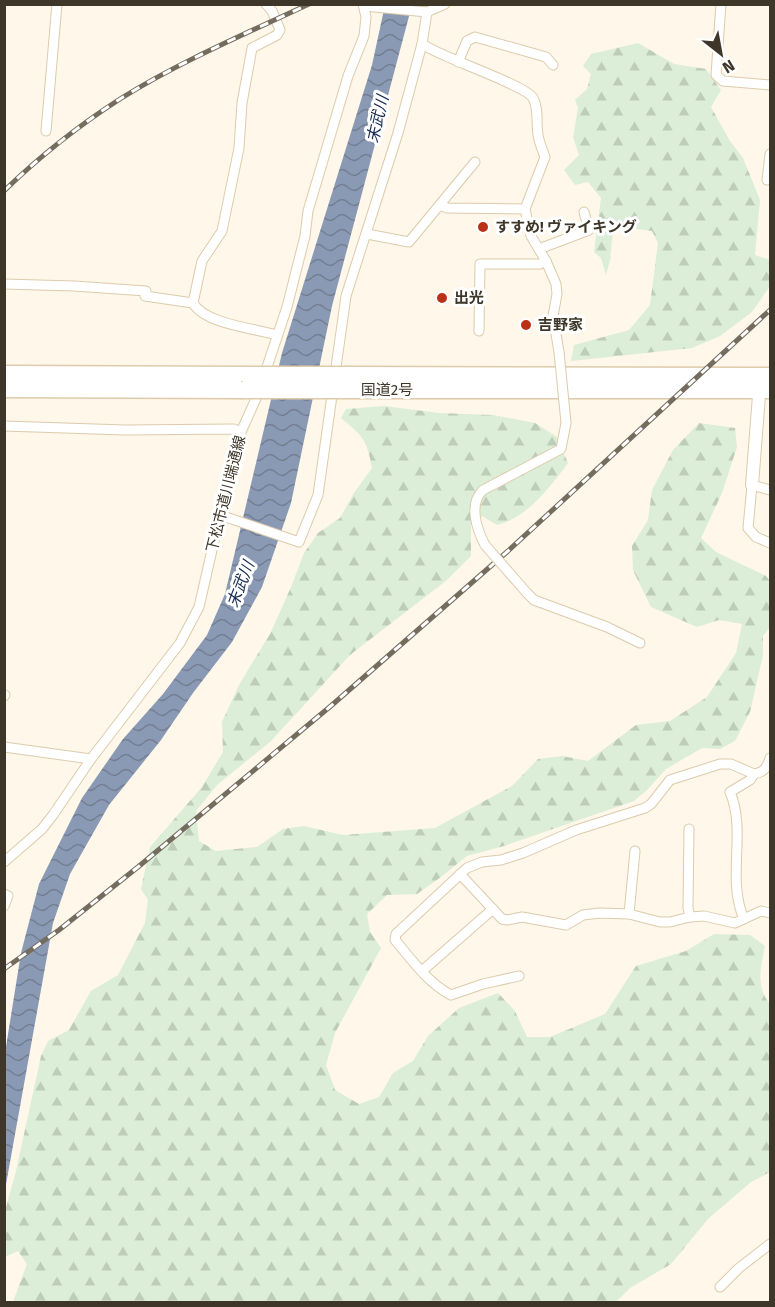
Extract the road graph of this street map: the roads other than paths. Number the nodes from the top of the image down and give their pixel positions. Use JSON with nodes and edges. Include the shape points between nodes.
{"nodes":[{"id":1,"x":57,"y":4,"type":"edge"},
{"id":2,"x":266,"y":4,"type":"edge"},
{"id":3,"x":445,"y":4,"type":"edge"},
{"id":4,"x":721,"y":4,"type":"edge"},
{"id":5,"x":367,"y":5,"type":"edge"},
{"id":6,"x":427,"y":12,"type":"junction"},
{"id":7,"x":422,"y":44,"type":"junction"},
{"id":8,"x":458,"y":62,"type":"junction"},
{"id":9,"x":553,"y":65,"type":"dead end"},
{"id":10,"x":771,"y":85,"type":"edge"},
{"id":11,"x":46,"y":131,"type":"dead end"},
{"id":12,"x":771,"y":154,"type":"edge"},
{"id":13,"x":475,"y":162,"type":"dead end"},
{"id":14,"x":767,"y":180,"type":"dead end"},
{"id":15,"x":440,"y":205,"type":"junction"},
{"id":16,"x":525,"y":209,"type":"junction"},
{"id":17,"x":584,"y":212,"type":"dead end"},
{"id":18,"x":367,"y":234,"type":"junction"},
{"id":19,"x":539,"y":249,"type":"junction"},
{"id":20,"x":546,"y":261,"type":"junction"},
{"id":21,"x":4,"y":284,"type":"edge"},
{"id":22,"x":193,"y":303,"type":"junction"},
{"id":23,"x":479,"y":331,"type":"dead end"},
{"id":24,"x":277,"y":335,"type":"junction"},
{"id":25,"x":4,"y":374,"type":"edge"},
{"id":26,"x":244,"y":383,"type":"junction"},
{"id":27,"x":765,"y":383,"type":"edge"},
{"id":28,"x":4,"y":389,"type":"edge"},
{"id":29,"x":4,"y":426,"type":"edge"},
{"id":30,"x":241,"y":432,"type":"junction"},
{"id":31,"x":752,"y":485,"type":"junction"},
{"id":32,"x":771,"y":490,"type":"edge"},
{"id":33,"x":224,"y":516,"type":"junction"},
{"id":34,"x":771,"y":543,"type":"edge"},
{"id":35,"x":640,"y":643,"type":"dead end"},
{"id":36,"x":4,"y":747,"type":"edge"},
{"id":37,"x":771,"y":758,"type":"edge"},
{"id":38,"x":91,"y":759,"type":"junction"},
{"id":39,"x":754,"y":774,"type":"junction"},
{"id":40,"x":689,"y":829,"type":"dead end"},
{"id":41,"x":635,"y":851,"type":"dead end"},
{"id":42,"x":4,"y":862,"type":"edge"},
{"id":43,"x":460,"y":874,"type":"junction"},
{"id":44,"x":4,"y":894,"type":"edge"},
{"id":45,"x":4,"y":906,"type":"edge"},
{"id":46,"x":493,"y":909,"type":"junction"},
{"id":47,"x":771,"y":913,"type":"edge"},
{"id":48,"x":629,"y":914,"type":"junction"},
{"id":49,"x":690,"y":916,"type":"junction"},
{"id":50,"x":744,"y":919,"type":"junction"},
{"id":51,"x":422,"y":971,"type":"junction"},
{"id":52,"x":519,"y":976,"type":"dead end"},
{"id":53,"x":771,"y":1244,"type":"edge"},
{"id":54,"x":720,"y":1287,"type":"dead end"}],
"edges":[{"from":1,"to":11,"type":"street"},
{"from":2,"to":22,"type":"street","via":[[280,30],[252,48],[222,231],[202,261]]},
{"from":3,"to":6,"type":"street"},
{"from":4,"to":10,"type":"street","via":[[716,75],[723,81]]},
{"from":5,"to":6,"type":"street"},
{"from":5,"to":24,"type":"street","name":"下松市道川端通線","via":[[364,36],[323,158],[295,278]]},
{"from":6,"to":7,"type":"street"},
{"from":7,"to":8,"type":"street"},
{"from":7,"to":18,"type":"street"},
{"from":8,"to":9,"type":"street","via":[[467,41],[475,37],[546,57]]},
{"from":8,"to":16,"type":"street","via":[[519,87],[533,97],[538,138],[545,157]]},
{"from":12,"to":14,"type":"street"},
{"from":13,"to":15,"type":"street"},
{"from":15,"to":16,"type":"street"},
{"from":15,"to":18,"type":"street","via":[[409,242]]},
{"from":16,"to":19,"type":"street","via":[[527,225]]},
{"from":17,"to":19,"type":"street","via":[[589,230]]},
{"from":18,"to":33,"type":"street","via":[[346,296],[318,495],[299,542]]},
{"from":19,"to":20,"type":"street"},
{"from":20,"to":23,"type":"street","via":[[480,264]]},
{"from":20,"to":35,"type":"street","bridge":true,"via":[[557,294],[553,316],[566,423],[561,448],[483,490],[476,500],[477,529],[485,545],[534,600]]},
{"from":21,"to":22,"type":"street","via":[[127,288],[146,291],[145,296],[156,299]]},
{"from":22,"to":24,"type":"street","via":[[201,314],[217,321]]},
{"from":24,"to":30,"type":"street","name":"下松市道川端通線"},
{"from":25,"to":26,"type":"highway","name":"国道2号"},
{"from":26,"to":27,"type":"highway","name":"国道2号","bridge":true},
{"from":26,"to":28,"type":"highway","name":"国道2号"},
{"from":27,"to":31,"type":"street"},
{"from":29,"to":30,"type":"street"},
{"from":30,"to":33,"type":"street","name":"下松市道川端通線","via":[[228,476]]},
{"from":31,"to":32,"type":"street"},
{"from":31,"to":34,"type":"street","via":[[748,528],[756,537]]},
{"from":33,"to":38,"type":"street","name":"下松市道川端通線","via":[[193,620],[180,643]]},
{"from":36,"to":38,"type":"street"},
{"from":37,"to":39,"type":"street","via":[[767,767]]},
{"from":38,"to":42,"type":"street","name":"下松市道川端通線","via":[[42,829]]},
{"from":39,"to":43,"type":"street","via":[[731,764],[720,764],[670,780],[645,808],[576,830],[523,853],[482,862]]},
{"from":39,"to":50,"type":"street","via":[[730,792],[736,806],[735,880]]},
{"from":40,"to":49,"type":"street"},
{"from":41,"to":48,"type":"street"},
{"from":43,"to":46,"type":"street"},
{"from":43,"to":51,"type":"street","via":[[396,934],[395,940]]},
{"from":44,"to":45,"type":"street","via":[[8,896]]},
{"from":46,"to":48,"type":"street","via":[[502,919],[522,917],[566,925],[583,915]]},
{"from":46,"to":51,"type":"street"},
{"from":47,"to":50,"type":"street","via":[[761,911]]},
{"from":48,"to":49,"type":"street","via":[[660,922]]},
{"from":49,"to":50,"type":"street","via":[[728,923]]},
{"from":51,"to":52,"type":"street","via":[[451,996]]},
{"from":53,"to":54,"type":"street"}]}
